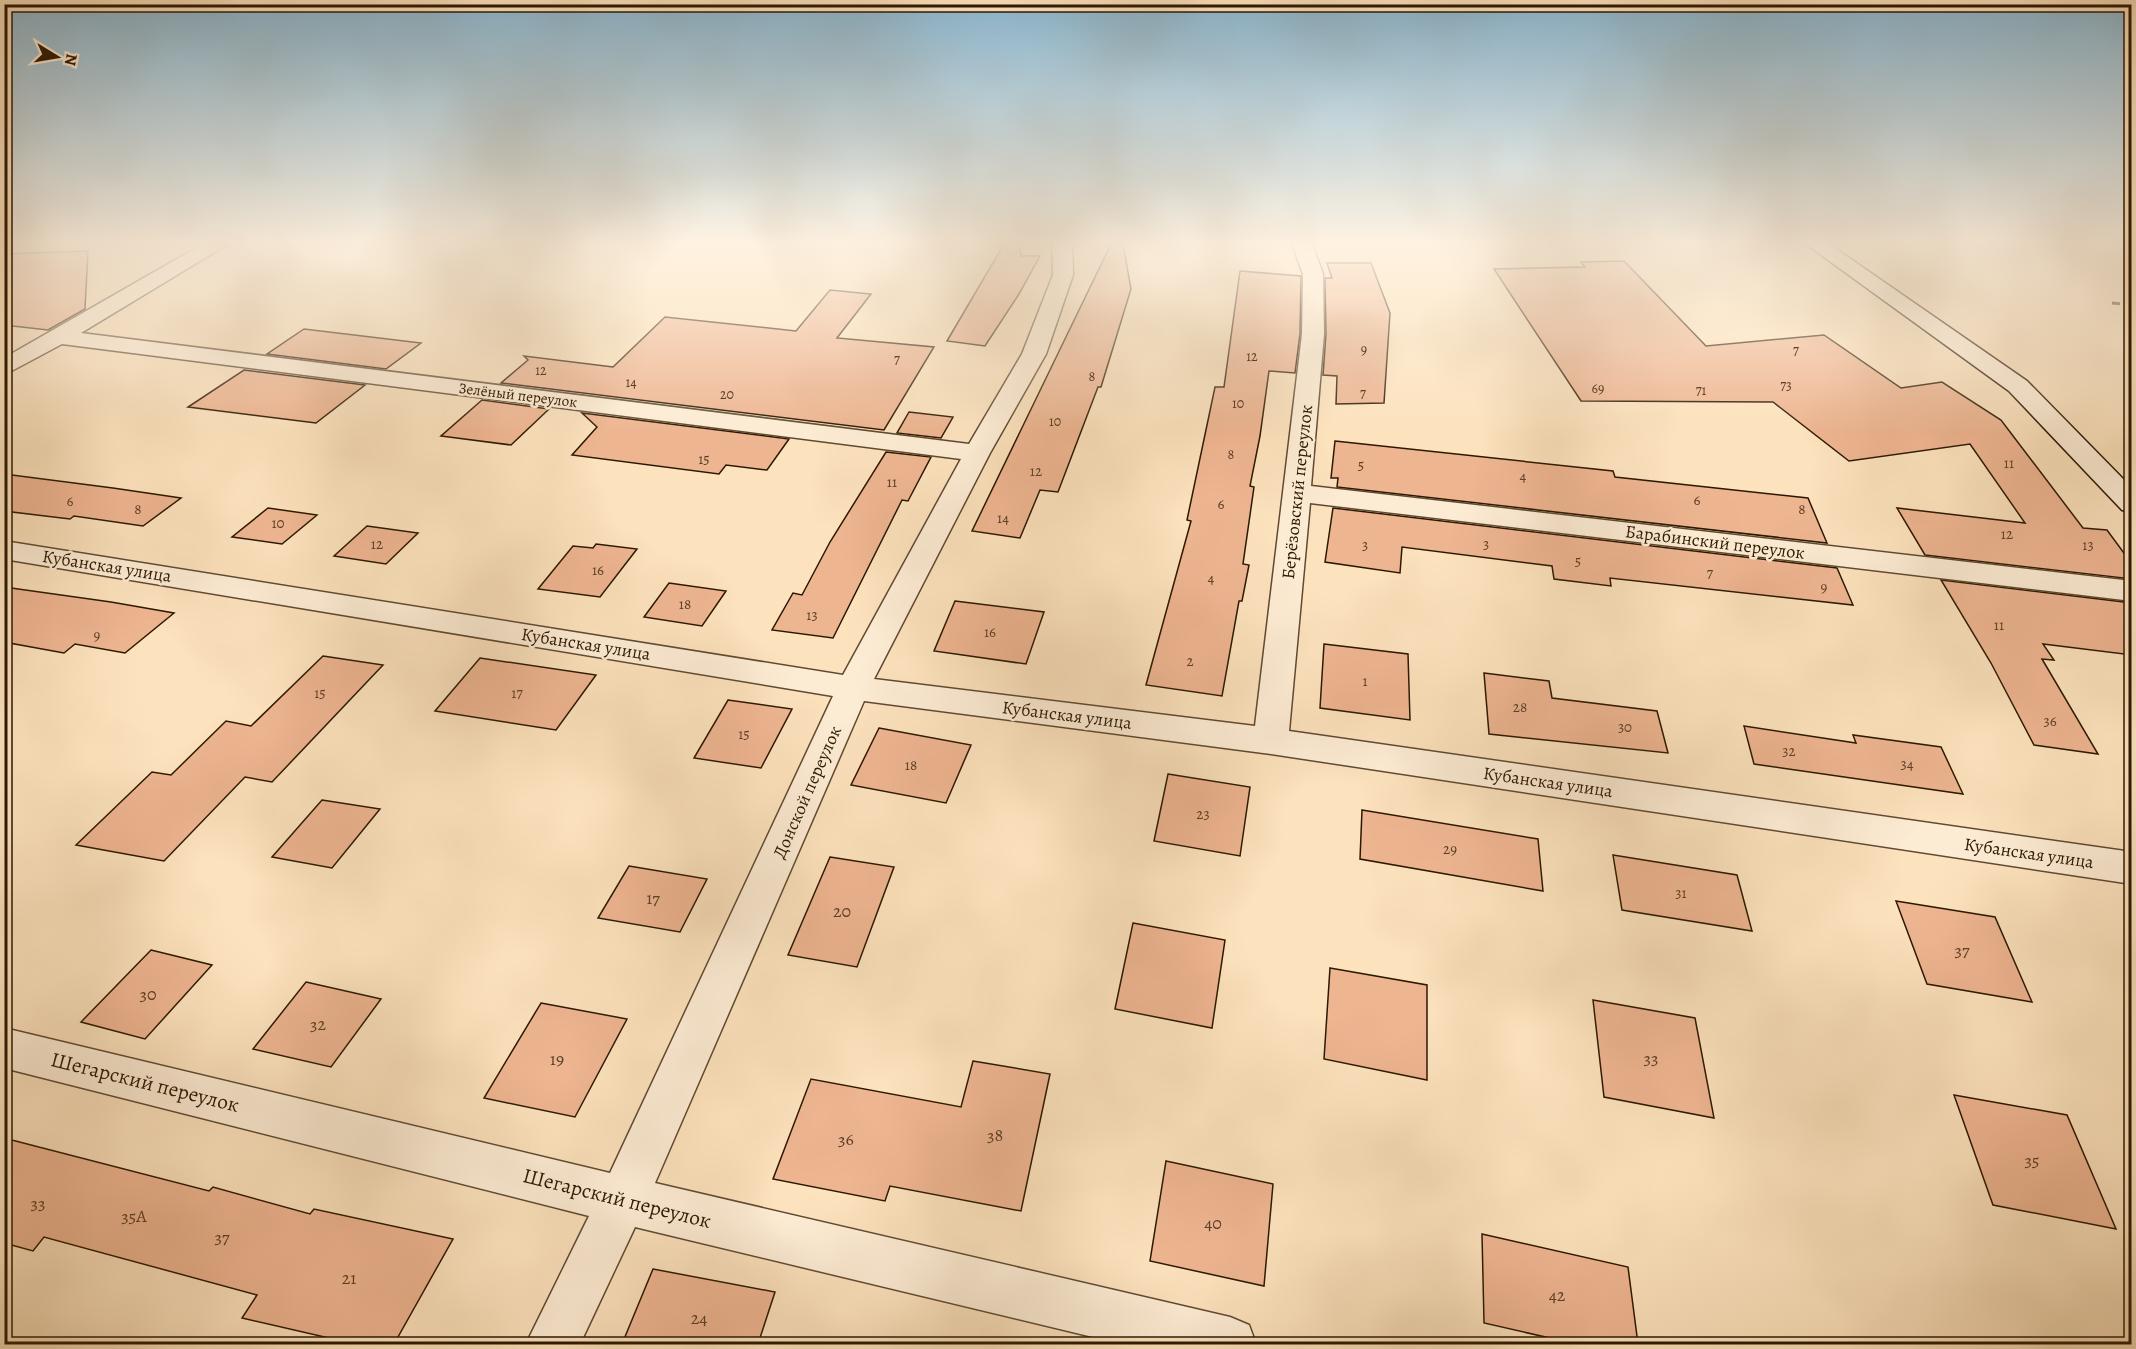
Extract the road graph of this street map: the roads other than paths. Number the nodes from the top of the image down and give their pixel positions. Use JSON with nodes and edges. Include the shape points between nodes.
{"nodes":[{"id":1,"x":111,"y":307,"type":"edge"},
{"id":2,"x":1051,"y":307,"type":"edge"},
{"id":3,"x":1313,"y":307,"type":"edge"},
{"id":4,"x":1906,"y":307,"type":"edge"},
{"id":5,"x":60,"y":337,"type":"junction"},
{"id":6,"x":4,"y":368,"type":"edge"},
{"id":7,"x":976,"y":453,"type":"junction"},
{"id":8,"x":1298,"y":493,"type":"junction"},
{"id":9,"x":2132,"y":504,"type":"edge"},
{"id":10,"x":4,"y":550,"type":"edge"},
{"id":11,"x":2132,"y":591,"type":"edge"},
{"id":12,"x":853,"y":688,"type":"junction"},
{"id":13,"x":1270,"y":741,"type":"junction"},
{"id":14,"x":2132,"y":868,"type":"edge"},
{"id":15,"x":4,"y":1048,"type":"edge"},
{"id":16,"x":623,"y":1200,"type":"junction"},
{"id":17,"x":552,"y":1344,"type":"edge"},
{"id":18,"x":1230,"y":1344,"type":"edge"}],
"edges":[{"from":1,"to":5,"type":"street"},
{"from":2,"to":7,"type":"street","name":"Донской переулок","via":[[1034,354]]},
{"from":3,"to":8,"type":"street","name":"Берёзовский переулок"},
{"from":4,"to":9,"type":"street","via":[[2018,386]]},
{"from":5,"to":6,"type":"street"},
{"from":5,"to":7,"type":"street","name":"Зелёный переулок"},
{"from":7,"to":12,"type":"street","name":"Донской переулок"},
{"from":8,"to":11,"type":"street","name":"Барабинский переулок"},
{"from":8,"to":13,"type":"street","name":"Берёзовский переулок"},
{"from":10,"to":12,"type":"street","name":"Кубанская улица"},
{"from":12,"to":13,"type":"street","name":"Кубанская улица"},
{"from":12,"to":16,"type":"street","name":"Донской переулок"},
{"from":13,"to":14,"type":"street","name":"Кубанская улица"},
{"from":15,"to":16,"type":"street","name":"Шегарский переулок"},
{"from":16,"to":17,"type":"street","name":"Донской переулок"},
{"from":16,"to":18,"type":"street","name":"Шегарский переулок"}]}
